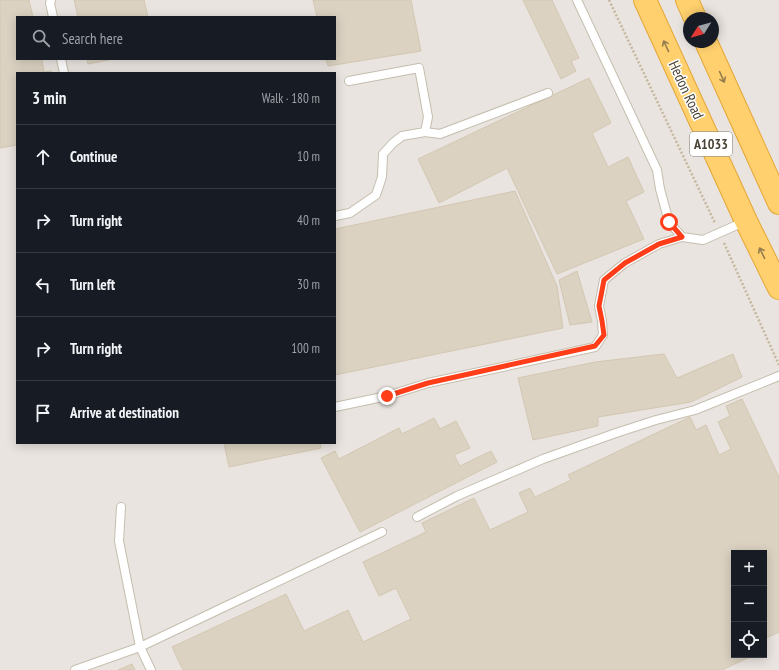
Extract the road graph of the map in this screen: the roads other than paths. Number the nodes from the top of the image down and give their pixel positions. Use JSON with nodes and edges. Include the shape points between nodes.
{"nodes":[{"id":1,"x":50,"y":0,"type":"edge"},
{"id":2,"x":577,"y":0,"type":"edge"},
{"id":3,"x":645,"y":0,"type":"edge"},
{"id":4,"x":686,"y":0,"type":"edge"},
{"id":5,"x":692,"y":12,"type":"edge"},
{"id":6,"x":53,"y":16,"type":"edge"},
{"id":7,"x":709,"y":48,"type":"edge"},
{"id":8,"x":61,"y":60,"type":"edge"},
{"id":9,"x":64,"y":72,"type":"edge"},
{"id":10,"x":349,"y":81,"type":"dead end"},
{"id":11,"x":548,"y":93,"type":"dead end"},
{"id":12,"x":425,"y":132,"type":"junction"},
{"id":13,"x":779,"y":203,"type":"edge"},
{"id":14,"x":336,"y":216,"type":"edge"},
{"id":15,"x":746,"y":221,"type":"junction"},
{"id":16,"x":682,"y":237,"type":"junction"},
{"id":17,"x":779,"y":288,"type":"edge"},
{"id":18,"x":779,"y":376,"type":"edge"},
{"id":19,"x":336,"y":407,"type":"edge"},
{"id":20,"x":121,"y":507,"type":"dead end"},
{"id":21,"x":416,"y":517,"type":"dead end"},
{"id":22,"x":382,"y":532,"type":"dead end"},
{"id":23,"x":140,"y":647,"type":"junction"},
{"id":24,"x":75,"y":670,"type":"edge"},
{"id":25,"x":151,"y":670,"type":"edge"}],
"edges":[{"from":1,"to":6,"type":"lane"},
{"from":2,"to":16,"type":"lane","via":[[658,170],[669,222]]},
{"from":15,"to":3,"type":"highway","name":"Hedon Road","number":"A1033","one_way":true},
{"from":4,"to":5,"type":"highway"},
{"from":7,"to":13,"type":"highway","number":"A1033","one_way":true},
{"from":8,"to":9,"type":"lane"},
{"from":10,"to":12,"type":"lane","via":[[419,68],[428,117]]},
{"from":11,"to":12,"type":"lane","via":[[440,134]]},
{"from":12,"to":14,"type":"lane","via":[[402,136],[393,143],[383,154],[382,177],[376,195],[350,213]]},
{"from":15,"to":16,"type":"lane","via":[[703,240]]},
{"from":17,"to":15,"type":"highway","name":"Hedon Road","number":"A1033","one_way":true},
{"from":16,"to":19,"type":"lane","via":[[659,244],[625,263],[604,280],[599,306],[604,335],[595,346],[428,383],[387,396]]},
{"from":18,"to":21,"type":"lane","via":[[695,410],[656,420],[543,459],[456,496]]},
{"from":20,"to":23,"type":"lane","via":[[119,541]]},
{"from":22,"to":23,"type":"lane"},
{"from":23,"to":24,"type":"lane"},
{"from":23,"to":25,"type":"lane"}]}
